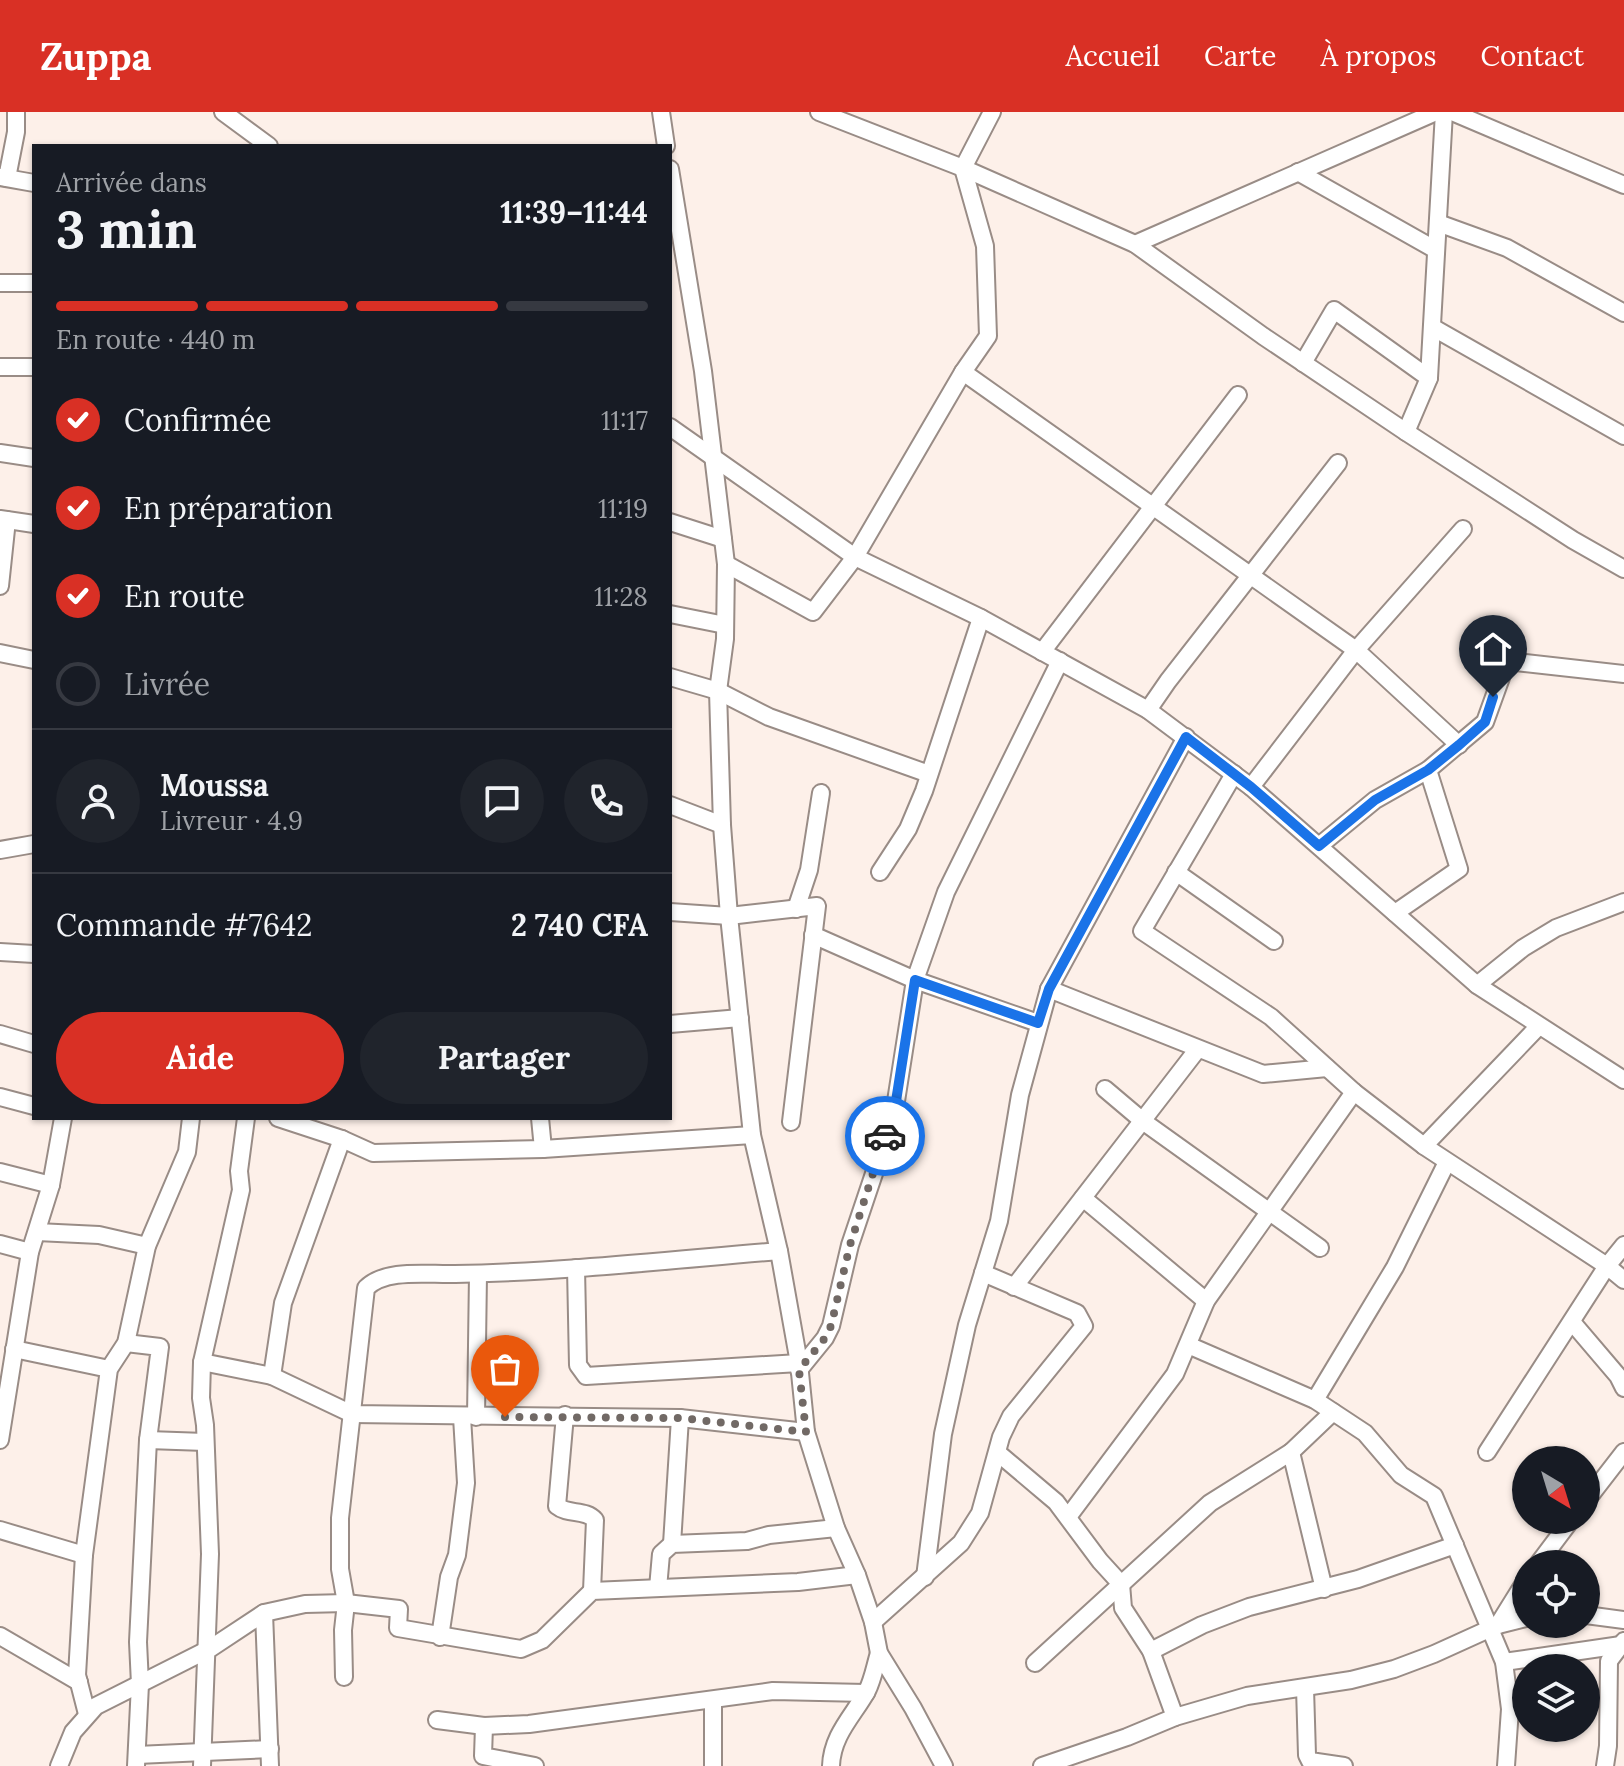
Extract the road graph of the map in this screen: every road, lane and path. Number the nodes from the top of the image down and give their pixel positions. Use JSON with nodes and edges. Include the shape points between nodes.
{"nodes":[{"id":1,"x":16,"y":112,"type":"edge"},
{"id":2,"x":223,"y":112,"type":"edge"},
{"id":3,"x":661,"y":112,"type":"edge"},
{"id":4,"x":819,"y":112,"type":"edge"},
{"id":5,"x":992,"y":112,"type":"edge"},
{"id":6,"x":1436,"y":112,"type":"edge"},
{"id":7,"x":1444,"y":112,"type":"edge"},
{"id":8,"x":1452,"y":112,"type":"edge"},
{"id":9,"x":242,"y":127,"type":"junction"},
{"id":10,"x":239,"y":144,"type":"edge"},
{"id":11,"x":266,"y":144,"type":"edge"},
{"id":12,"x":666,"y":144,"type":"edge"},
{"id":13,"x":963,"y":168,"type":"junction"},
{"id":14,"x":1298,"y":172,"type":"junction"},
{"id":15,"x":4,"y":178,"type":"edge"},
{"id":16,"x":672,"y":181,"type":"edge"},
{"id":17,"x":32,"y":183,"type":"edge"},
{"id":18,"x":1624,"y":185,"type":"edge"},
{"id":19,"x":1438,"y":223,"type":"junction"},
{"id":20,"x":1135,"y":244,"type":"junction"},
{"id":21,"x":1436,"y":250,"type":"junction"},
{"id":22,"x":0,"y":283,"type":"edge"},
{"id":23,"x":32,"y":283,"type":"edge"},
{"id":24,"x":1624,"y":313,"type":"edge"},
{"id":25,"x":1432,"y":327,"type":"junction"},
{"id":26,"x":1303,"y":363,"type":"junction"},
{"id":27,"x":0,"y":367,"type":"edge"},
{"id":28,"x":32,"y":367,"type":"edge"},
{"id":29,"x":963,"y":372,"type":"junction"},
{"id":30,"x":1429,"y":378,"type":"junction"},
{"id":31,"x":1238,"y":395,"type":"dead end"},
{"id":32,"x":672,"y":428,"type":"edge"},
{"id":33,"x":1406,"y":432,"type":"junction"},
{"id":34,"x":1624,"y":436,"type":"edge"},
{"id":35,"x":0,"y":453,"type":"edge"},
{"id":36,"x":32,"y":458,"type":"edge"},
{"id":37,"x":714,"y":458,"type":"junction"},
{"id":38,"x":1338,"y":463,"type":"dead end"},
{"id":39,"x":1153,"y":506,"type":"junction"},
{"id":40,"x":4,"y":520,"type":"edge"},
{"id":41,"x":672,"y":523,"type":"edge"},
{"id":42,"x":32,"y":524,"type":"edge"},
{"id":43,"x":1463,"y":529,"type":"dead end"},
{"id":44,"x":723,"y":539,"type":"junction"},
{"id":45,"x":855,"y":557,"type":"junction"},
{"id":46,"x":726,"y":564,"type":"junction"},
{"id":47,"x":1624,"y":569,"type":"edge"},
{"id":48,"x":1250,"y":575,"type":"junction"},
{"id":49,"x":0,"y":586,"type":"edge"},
{"id":50,"x":672,"y":614,"type":"edge"},
{"id":51,"x":981,"y":618,"type":"junction"},
{"id":52,"x":725,"y":625,"type":"junction"},
{"id":53,"x":1356,"y":650,"type":"junction"},
{"id":54,"x":1042,"y":652,"type":"junction"},
{"id":55,"x":0,"y":653,"type":"edge"},
{"id":56,"x":32,"y":660,"type":"edge"},
{"id":57,"x":1060,"y":661,"type":"junction"},
{"id":58,"x":1624,"y":674,"type":"edge"},
{"id":59,"x":672,"y":678,"type":"edge"},
{"id":60,"x":718,"y":691,"type":"junction"},
{"id":61,"x":1148,"y":710,"type":"junction"},
{"id":62,"x":1186,"y":737,"type":"junction"},
{"id":63,"x":1459,"y":745,"type":"junction"},
{"id":64,"x":1428,"y":770,"type":"junction"},
{"id":65,"x":929,"y":774,"type":"junction"},
{"id":66,"x":1234,"y":774,"type":"junction"},
{"id":67,"x":1251,"y":787,"type":"junction"},
{"id":68,"x":821,"y":793,"type":"dead end"},
{"id":69,"x":672,"y":806,"type":"edge"},
{"id":70,"x":722,"y":825,"type":"junction"},
{"id":71,"x":32,"y":844,"type":"edge"},
{"id":72,"x":1319,"y":846,"type":"junction"},
{"id":73,"x":0,"y":850,"type":"edge"},
{"id":74,"x":880,"y":872,"type":"dead end"},
{"id":75,"x":1176,"y":872,"type":"junction"},
{"id":76,"x":1624,"y":902,"type":"edge"},
{"id":77,"x":796,"y":909,"type":"junction"},
{"id":78,"x":672,"y":912,"type":"edge"},
{"id":79,"x":1395,"y":913,"type":"junction"},
{"id":80,"x":729,"y":916,"type":"junction"},
{"id":81,"x":813,"y":935,"type":"junction"},
{"id":82,"x":1274,"y":941,"type":"dead end"},
{"id":83,"x":0,"y":952,"type":"edge"},
{"id":84,"x":32,"y":954,"type":"edge"},
{"id":85,"x":915,"y":980,"type":"junction"},
{"id":86,"x":1477,"y":985,"type":"junction"},
{"id":87,"x":1049,"y":989,"type":"junction"},
{"id":88,"x":740,"y":1018,"type":"junction"},
{"id":89,"x":1038,"y":1023,"type":"junction"},
{"id":90,"x":672,"y":1024,"type":"edge"},
{"id":91,"x":1539,"y":1026,"type":"junction"},
{"id":92,"x":0,"y":1034,"type":"edge"},
{"id":93,"x":32,"y":1043,"type":"edge"},
{"id":94,"x":1197,"y":1050,"type":"junction"},
{"id":95,"x":1327,"y":1068,"type":"junction"},
{"id":96,"x":1623,"y":1076,"type":"edge"},
{"id":97,"x":1105,"y":1089,"type":"dead end"},
{"id":98,"x":1354,"y":1092,"type":"junction"},
{"id":99,"x":0,"y":1097,"type":"edge"},
{"id":100,"x":32,"y":1105,"type":"edge"},
{"id":101,"x":63,"y":1120,"type":"edge"},
{"id":102,"x":191,"y":1120,"type":"edge"},
{"id":103,"x":246,"y":1120,"type":"edge"},
{"id":104,"x":284,"y":1120,"type":"edge"},
{"id":105,"x":540,"y":1120,"type":"edge"},
{"id":106,"x":791,"y":1122,"type":"dead end"},
{"id":107,"x":1144,"y":1122,"type":"junction"},
{"id":108,"x":752,"y":1135,"type":"junction"},
{"id":109,"x":342,"y":1139,"type":"junction"},
{"id":110,"x":1424,"y":1146,"type":"junction"},
{"id":111,"x":543,"y":1149,"type":"junction"},
{"id":112,"x":1447,"y":1162,"type":"junction"},
{"id":113,"x":0,"y":1172,"type":"edge"},
{"id":114,"x":51,"y":1185,"type":"junction"},
{"id":115,"x":1083,"y":1198,"type":"junction"},
{"id":116,"x":1270,"y":1214,"type":"junction"},
{"id":117,"x":37,"y":1232,"type":"junction"},
{"id":118,"x":0,"y":1244,"type":"edge"},
{"id":119,"x":1624,"y":1245,"type":"edge"},
{"id":120,"x":147,"y":1246,"type":"junction"},
{"id":121,"x":1320,"y":1248,"type":"dead end"},
{"id":122,"x":779,"y":1251,"type":"junction"},
{"id":123,"x":30,"y":1252,"type":"junction"},
{"id":124,"x":1607,"y":1266,"type":"junction"},
{"id":125,"x":576,"y":1268,"type":"junction"},
{"id":126,"x":983,"y":1273,"type":"junction"},
{"id":127,"x":478,"y":1274,"type":"junction"},
{"id":128,"x":1624,"y":1280,"type":"edge"},
{"id":129,"x":1014,"y":1287,"type":"junction"},
{"id":130,"x":1206,"y":1301,"type":"junction"},
{"id":131,"x":1572,"y":1322,"type":"junction"},
{"id":132,"x":126,"y":1343,"type":"junction"},
{"id":133,"x":1188,"y":1345,"type":"junction"},
{"id":134,"x":14,"y":1349,"type":"junction"},
{"id":135,"x":202,"y":1362,"type":"junction"},
{"id":136,"x":799,"y":1367,"type":"junction"},
{"id":137,"x":109,"y":1369,"type":"junction"},
{"id":138,"x":272,"y":1376,"type":"junction"},
{"id":139,"x":1624,"y":1388,"type":"edge"},
{"id":140,"x":1315,"y":1400,"type":"junction"},
{"id":141,"x":1333,"y":1412,"type":"junction"},
{"id":142,"x":352,"y":1414,"type":"junction"},
{"id":143,"x":565,"y":1415,"type":"junction"},
{"id":144,"x":469,"y":1417,"type":"junction"},
{"id":145,"x":680,"y":1418,"type":"junction"},
{"id":146,"x":806,"y":1432,"type":"junction"},
{"id":147,"x":0,"y":1440,"type":"edge"},
{"id":148,"x":148,"y":1440,"type":"junction"},
{"id":149,"x":205,"y":1442,"type":"junction"},
{"id":150,"x":1291,"y":1452,"type":"junction"},
{"id":151,"x":1487,"y":1452,"type":"dead end"},
{"id":152,"x":1624,"y":1452,"type":"edge"},
{"id":153,"x":998,"y":1453,"type":"junction"},
{"id":154,"x":1600,"y":1483,"type":"edge"},
{"id":155,"x":1068,"y":1517,"type":"junction"},
{"id":156,"x":836,"y":1528,"type":"junction"},
{"id":157,"x":0,"y":1530,"type":"edge"},
{"id":158,"x":672,"y":1544,"type":"junction"},
{"id":159,"x":1455,"y":1545,"type":"junction"},
{"id":160,"x":84,"y":1555,"type":"junction"},
{"id":161,"x":857,"y":1575,"type":"junction"},
{"id":162,"x":925,"y":1577,"type":"junction"},
{"id":163,"x":1121,"y":1584,"type":"junction"},
{"id":164,"x":658,"y":1588,"type":"junction"},
{"id":165,"x":1324,"y":1589,"type":"junction"},
{"id":166,"x":592,"y":1591,"type":"junction"},
{"id":167,"x":1512,"y":1601,"type":"edge"},
{"id":168,"x":346,"y":1603,"type":"junction"},
{"id":169,"x":264,"y":1613,"type":"junction"},
{"id":170,"x":1600,"y":1617,"type":"edge"},
{"id":171,"x":1624,"y":1620,"type":"edge"},
{"id":172,"x":873,"y":1622,"type":"junction"},
{"id":173,"x":1512,"y":1622,"type":"edge"},
{"id":174,"x":1494,"y":1628,"type":"junction"},
{"id":175,"x":0,"y":1636,"type":"edge"},
{"id":176,"x":440,"y":1637,"type":"junction"},
{"id":177,"x":1622,"y":1643,"type":"edge"},
{"id":178,"x":207,"y":1650,"type":"junction"},
{"id":179,"x":1151,"y":1651,"type":"junction"},
{"id":180,"x":879,"y":1653,"type":"junction"},
{"id":181,"x":1504,"y":1662,"type":"junction"},
{"id":182,"x":1035,"y":1663,"type":"dead end"},
{"id":183,"x":344,"y":1677,"type":"dead end"},
{"id":184,"x":79,"y":1682,"type":"junction"},
{"id":185,"x":140,"y":1684,"type":"junction"},
{"id":186,"x":1305,"y":1688,"type":"junction"},
{"id":187,"x":866,"y":1693,"type":"junction"},
{"id":188,"x":713,"y":1701,"type":"junction"},
{"id":189,"x":87,"y":1714,"type":"junction"},
{"id":190,"x":1175,"y":1717,"type":"junction"},
{"id":191,"x":437,"y":1720,"type":"dead end"},
{"id":192,"x":484,"y":1726,"type":"junction"},
{"id":193,"x":270,"y":1749,"type":"junction"},
{"id":194,"x":203,"y":1759,"type":"edge"},
{"id":195,"x":137,"y":1760,"type":"edge"},
{"id":196,"x":532,"y":1765,"type":"edge"},
{"id":197,"x":59,"y":1766,"type":"edge"},
{"id":198,"x":270,"y":1766,"type":"edge"},
{"id":199,"x":713,"y":1766,"type":"edge"},
{"id":200,"x":831,"y":1766,"type":"edge"},
{"id":201,"x":944,"y":1766,"type":"edge"},
{"id":202,"x":1042,"y":1766,"type":"edge"},
{"id":203,"x":1344,"y":1766,"type":"edge"},
{"id":204,"x":1506,"y":1766,"type":"edge"},
{"id":205,"x":1605,"y":1766,"type":"edge"}],
"edges":[{"from":1,"to":15,"type":"street"},
{"from":2,"to":9,"type":"street"},
{"from":3,"to":12,"type":"street"},
{"from":4,"to":13,"type":"street"},
{"from":5,"to":13,"type":"street"},
{"from":6,"to":14,"type":"street"},
{"from":7,"to":19,"type":"street"},
{"from":8,"to":18,"type":"street"},
{"from":9,"to":10,"type":"street"},
{"from":9,"to":11,"type":"street"},
{"from":13,"to":20,"type":"street"},
{"from":13,"to":29,"type":"street","via":[[985,246],[988,336]]},
{"from":14,"to":20,"type":"street"},
{"from":14,"to":21,"type":"street"},
{"from":15,"to":17,"type":"street"},
{"from":16,"to":37,"type":"street"},
{"from":19,"to":21,"type":"street"},
{"from":19,"to":24,"type":"street","via":[[1507,248]]},
{"from":20,"to":26,"type":"street"},
{"from":21,"to":25,"type":"street"},
{"from":22,"to":23,"type":"street"},
{"from":25,"to":30,"type":"street"},
{"from":25,"to":34,"type":"street"},
{"from":26,"to":30,"type":"street","via":[[1334,310]]},
{"from":26,"to":33,"type":"street"},
{"from":27,"to":28,"type":"street"},
{"from":29,"to":39,"type":"street"},
{"from":29,"to":45,"type":"street"},
{"from":30,"to":33,"type":"street"},
{"from":31,"to":39,"type":"street"},
{"from":32,"to":37,"type":"street"},
{"from":33,"to":47,"type":"street"},
{"from":35,"to":36,"type":"street"},
{"from":37,"to":44,"type":"street"},
{"from":37,"to":45,"type":"street"},
{"from":38,"to":48,"type":"street"},
{"from":39,"to":48,"type":"street"},
{"from":39,"to":54,"type":"street"},
{"from":40,"to":42,"type":"street"},
{"from":40,"to":49,"type":"street"},
{"from":41,"to":44,"type":"street"},
{"from":43,"to":53,"type":"street"},
{"from":44,"to":46,"type":"street"},
{"from":45,"to":46,"type":"street","via":[[813,612]]},
{"from":45,"to":51,"type":"street"},
{"from":46,"to":52,"type":"street"},
{"from":48,"to":53,"type":"street"},
{"from":48,"to":61,"type":"street"},
{"from":50,"to":52,"type":"street"},
{"from":51,"to":54,"type":"street"},
{"from":51,"to":65,"type":"street"},
{"from":52,"to":60,"type":"street"},
{"from":53,"to":63,"type":"street"},
{"from":53,"to":67,"type":"street"},
{"from":54,"to":57,"type":"street"},
{"from":55,"to":56,"type":"street"},
{"from":57,"to":61,"type":"street"},
{"from":57,"to":85,"type":"street","via":[[946,892]]},
{"from":58,"to":63,"type":"street","via":[[1507,661],[1485,722]]},
{"from":59,"to":60,"type":"street"},
{"from":60,"to":65,"type":"street","via":[[769,717]]},
{"from":60,"to":70,"type":"street"},
{"from":61,"to":62,"type":"street"},
{"from":62,"to":66,"type":"street"},
{"from":62,"to":87,"type":"street"},
{"from":63,"to":64,"type":"street"},
{"from":64,"to":72,"type":"street","via":[[1375,800]]},
{"from":64,"to":79,"type":"street","via":[[1459,869]]},
{"from":65,"to":74,"type":"street","via":[[908,829]]},
{"from":66,"to":67,"type":"street"},
{"from":66,"to":75,"type":"street"},
{"from":67,"to":72,"type":"street"},
{"from":68,"to":77,"type":"street","via":[[809,870]]},
{"from":69,"to":70,"type":"street"},
{"from":70,"to":80,"type":"street"},
{"from":71,"to":73,"type":"street"},
{"from":72,"to":79,"type":"street"},
{"from":75,"to":82,"type":"street"},
{"from":75,"to":95,"type":"street","via":[[1142,931],[1271,1017]]},
{"from":76,"to":86,"type":"street","via":[[1556,928]]},
{"from":77,"to":80,"type":"street"},
{"from":77,"to":81,"type":"street","via":[[817,906]]},
{"from":78,"to":80,"type":"street"},
{"from":79,"to":86,"type":"street"},
{"from":80,"to":88,"type":"street"},
{"from":81,"to":85,"type":"street"},
{"from":81,"to":106,"type":"street"},
{"from":83,"to":84,"type":"street"},
{"from":85,"to":89,"type":"street"},
{"from":85,"to":136,"type":"street","via":[[894,1114],[850,1245],[831,1326]]},
{"from":86,"to":91,"type":"street"},
{"from":87,"to":89,"type":"street"},
{"from":87,"to":94,"type":"street"},
{"from":88,"to":90,"type":"street"},
{"from":88,"to":108,"type":"street"},
{"from":89,"to":126,"type":"street","via":[[999,1221]]},
{"from":91,"to":96,"type":"street"},
{"from":91,"to":110,"type":"street"},
{"from":92,"to":93,"type":"street"},
{"from":94,"to":95,"type":"street","via":[[1263,1074]]},
{"from":94,"to":107,"type":"street"},
{"from":95,"to":98,"type":"street"},
{"from":97,"to":107,"type":"street"},
{"from":98,"to":110,"type":"street"},
{"from":98,"to":116,"type":"street"},
{"from":99,"to":100,"type":"street"},
{"from":101,"to":114,"type":"street"},
{"from":102,"to":120,"type":"street","via":[[187,1152]]},
{"from":103,"to":135,"type":"street","via":[[241,1190]]},
{"from":104,"to":109,"type":"street"},
{"from":105,"to":111,"type":"street"},
{"from":107,"to":115,"type":"street"},
{"from":107,"to":116,"type":"street"},
{"from":108,"to":111,"type":"street"},
{"from":108,"to":122,"type":"street"},
{"from":109,"to":111,"type":"street","via":[[373,1153]]},
{"from":109,"to":138,"type":"street","via":[[283,1303]]},
{"from":110,"to":112,"type":"street"},
{"from":112,"to":124,"type":"street"},
{"from":112,"to":140,"type":"street","via":[[1395,1267]]},
{"from":113,"to":114,"type":"street"},
{"from":114,"to":117,"type":"street"},
{"from":115,"to":129,"type":"street"},
{"from":115,"to":130,"type":"street"},
{"from":116,"to":121,"type":"street"},
{"from":116,"to":130,"type":"street"},
{"from":117,"to":120,"type":"street","via":[[99,1235]]},
{"from":117,"to":123,"type":"street"},
{"from":118,"to":123,"type":"street"},
{"from":119,"to":124,"type":"street"},
{"from":120,"to":132,"type":"street"},
{"from":122,"to":125,"type":"street"},
{"from":122,"to":136,"type":"street"},
{"from":123,"to":134,"type":"street"},
{"from":124,"to":128,"type":"street"},
{"from":124,"to":131,"type":"street"},
{"from":125,"to":127,"type":"street"},
{"from":125,"to":136,"type":"street","via":[[578,1365],[586,1376]]},
{"from":126,"to":129,"type":"street"},
{"from":126,"to":162,"type":"street","via":[[943,1434]]},
{"from":127,"to":142,"type":"street","via":[[386,1277],[366,1288]]},
{"from":127,"to":144,"type":"street"},
{"from":129,"to":153,"type":"street","via":[[1077,1313],[1084,1326],[1011,1416]]},
{"from":130,"to":133,"type":"street"},
{"from":131,"to":139,"type":"street"},
{"from":131,"to":151,"type":"street"},
{"from":132,"to":137,"type":"street"},
{"from":132,"to":148,"type":"street","via":[[160,1347]]},
{"from":133,"to":140,"type":"street"},
{"from":133,"to":155,"type":"street","via":[[1175,1374]]},
{"from":134,"to":137,"type":"street"},
{"from":134,"to":147,"type":"street"},
{"from":135,"to":138,"type":"street"},
{"from":135,"to":149,"type":"street"},
{"from":136,"to":146,"type":"street"},
{"from":137,"to":160,"type":"street"},
{"from":138,"to":142,"type":"street"},
{"from":140,"to":141,"type":"street"},
{"from":141,"to":150,"type":"street"},
{"from":141,"to":159,"type":"street","via":[[1365,1433],[1401,1475],[1434,1496]]},
{"from":142,"to":144,"type":"street"},
{"from":142,"to":168,"type":"street","via":[[340,1518]]},
{"from":143,"to":144,"type":"street"},
{"from":143,"to":145,"type":"street"},
{"from":143,"to":166,"type":"street","via":[[557,1506],[595,1520]]},
{"from":144,"to":176,"type":"street","via":[[457,1555]]},
{"from":145,"to":146,"type":"street"},
{"from":145,"to":158,"type":"street"},
{"from":146,"to":156,"type":"street"},
{"from":148,"to":149,"type":"street"},
{"from":148,"to":185,"type":"street"},
{"from":149,"to":178,"type":"street"},
{"from":150,"to":163,"type":"street","via":[[1210,1503]]},
{"from":150,"to":165,"type":"street"},
{"from":152,"to":154,"type":"street"},
{"from":153,"to":155,"type":"street"},
{"from":153,"to":162,"type":"street","via":[[980,1513],[961,1543]]},
{"from":155,"to":163,"type":"street"},
{"from":156,"to":158,"type":"street","via":[[747,1541]]},
{"from":156,"to":161,"type":"street"},
{"from":157,"to":160,"type":"street"},
{"from":158,"to":164,"type":"street","via":[[661,1554]]},
{"from":159,"to":165,"type":"street"},
{"from":159,"to":174,"type":"street"},
{"from":160,"to":184,"type":"street"},
{"from":161,"to":164,"type":"street"},
{"from":161,"to":172,"type":"street"},
{"from":162,"to":172,"type":"street"},
{"from":163,"to":179,"type":"street","via":[[1123,1608]]},
{"from":163,"to":182,"type":"street"},
{"from":164,"to":166,"type":"street"},
{"from":165,"to":179,"type":"street","via":[[1249,1607]]},
{"from":166,"to":176,"type":"street","via":[[532,1647]]},
{"from":167,"to":174,"type":"street"},
{"from":168,"to":169,"type":"street"},
{"from":168,"to":176,"type":"street","via":[[399,1609],[398,1628]]},
{"from":168,"to":183,"type":"street"},
{"from":169,"to":178,"type":"street"},
{"from":169,"to":193,"type":"street"},
{"from":170,"to":171,"type":"street"},
{"from":172,"to":180,"type":"street"},
{"from":173,"to":174,"type":"street"},
{"from":174,"to":181,"type":"street"},
{"from":174,"to":186,"type":"street","via":[[1394,1669]]},
{"from":175,"to":184,"type":"street"},
{"from":177,"to":181,"type":"street"},
{"from":177,"to":205,"type":"street","via":[[1609,1661]]},
{"from":178,"to":185,"type":"street"},
{"from":178,"to":194,"type":"street"},
{"from":179,"to":190,"type":"street"},
{"from":180,"to":187,"type":"street"},
{"from":180,"to":201,"type":"street"},
{"from":181,"to":204,"type":"street","via":[[1510,1709]]},
{"from":184,"to":189,"type":"street"},
{"from":185,"to":189,"type":"street"},
{"from":185,"to":195,"type":"street"},
{"from":186,"to":190,"type":"street","via":[[1247,1696]]},
{"from":186,"to":203,"type":"street","via":[[1307,1755],[1310,1761]]},
{"from":187,"to":188,"type":"street","via":[[781,1691]]},
{"from":187,"to":200,"type":"street","via":[[843,1726]]},
{"from":188,"to":192,"type":"street"},
{"from":188,"to":199,"type":"street"},
{"from":189,"to":197,"type":"street"},
{"from":190,"to":202,"type":"street"},
{"from":191,"to":192,"type":"street"},
{"from":192,"to":196,"type":"street","via":[[483,1756]]},
{"from":193,"to":194,"type":"street"},
{"from":193,"to":198,"type":"street"},
{"from":194,"to":195,"type":"street"}]}
